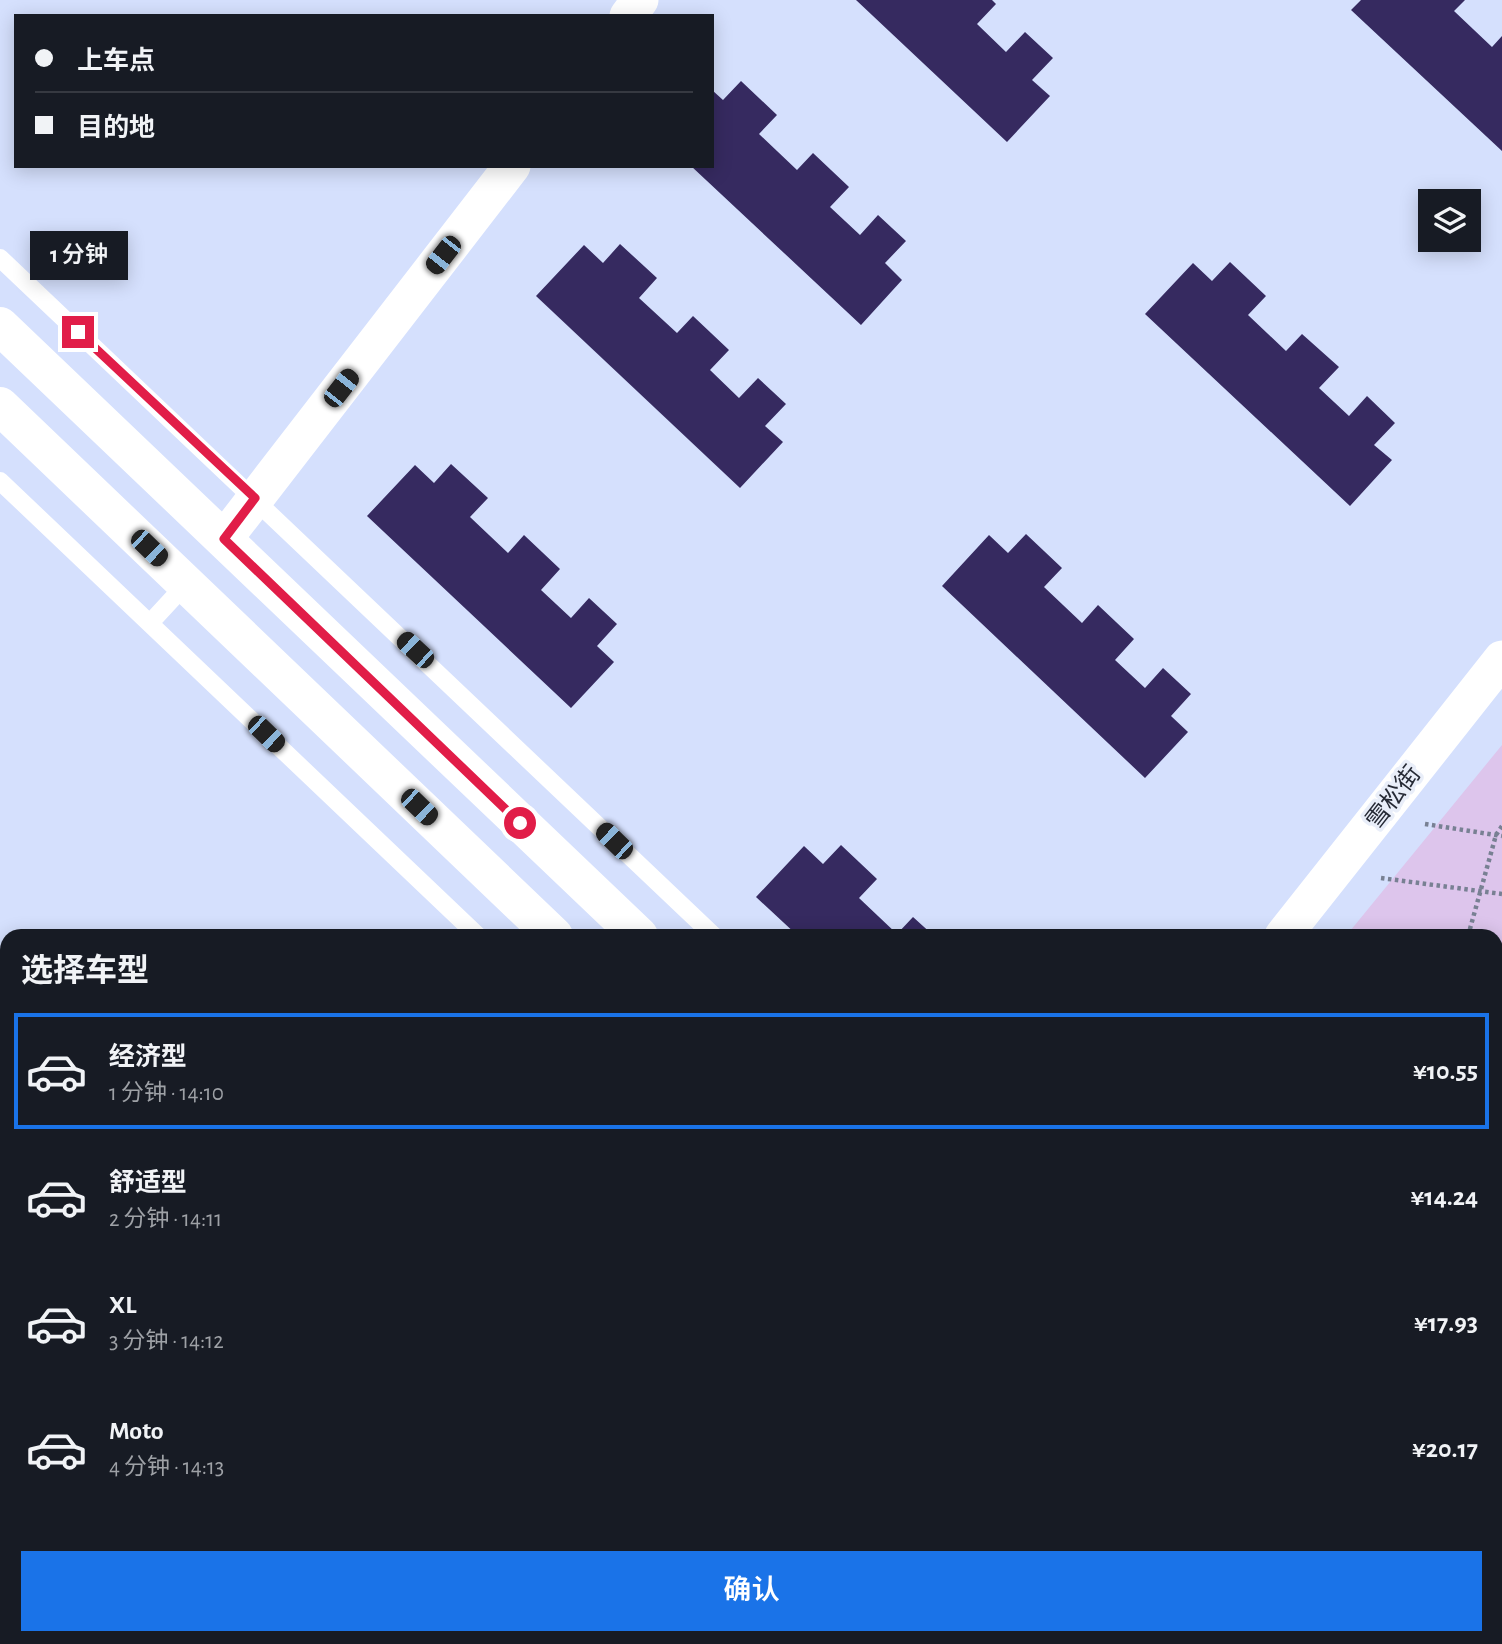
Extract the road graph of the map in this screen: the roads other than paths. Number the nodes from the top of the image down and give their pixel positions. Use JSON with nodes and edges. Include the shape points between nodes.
{"nodes":[{"id":1,"x":510,"y":168,"type":"edge"},
{"id":2,"x":0,"y":258,"type":"edge"},
{"id":3,"x":0,"y":326,"type":"edge"},
{"id":4,"x":0,"y":405,"type":"edge"},
{"id":5,"x":0,"y":481,"type":"edge"},
{"id":6,"x":255,"y":498,"type":"junction"},
{"id":7,"x":224,"y":539,"type":"junction"},
{"id":8,"x":187,"y":584,"type":"junction"},
{"id":9,"x":150,"y":623,"type":"junction"},
{"id":10,"x":1502,"y":659,"type":"edge"},
{"id":11,"x":471,"y":929,"type":"edge"},
{"id":12,"x":547,"y":929,"type":"edge"},
{"id":13,"x":632,"y":929,"type":"edge"},
{"id":14,"x":707,"y":929,"type":"edge"},
{"id":15,"x":1289,"y":929,"type":"edge"}],
"edges":[{"from":1,"to":6,"type":"street"},
{"from":2,"to":6,"type":"lane"},
{"from":3,"to":7,"type":"street"},
{"from":4,"to":8,"type":"street"},
{"from":5,"to":9,"type":"lane"},
{"from":6,"to":7,"type":"street"},
{"from":6,"to":14,"type":"lane"},
{"from":7,"to":8,"type":"street"},
{"from":7,"to":13,"type":"street"},
{"from":8,"to":9,"type":"lane"},
{"from":8,"to":12,"type":"street"},
{"from":9,"to":11,"type":"lane"},
{"from":10,"to":15,"type":"street","name":"雪松街"}]}
